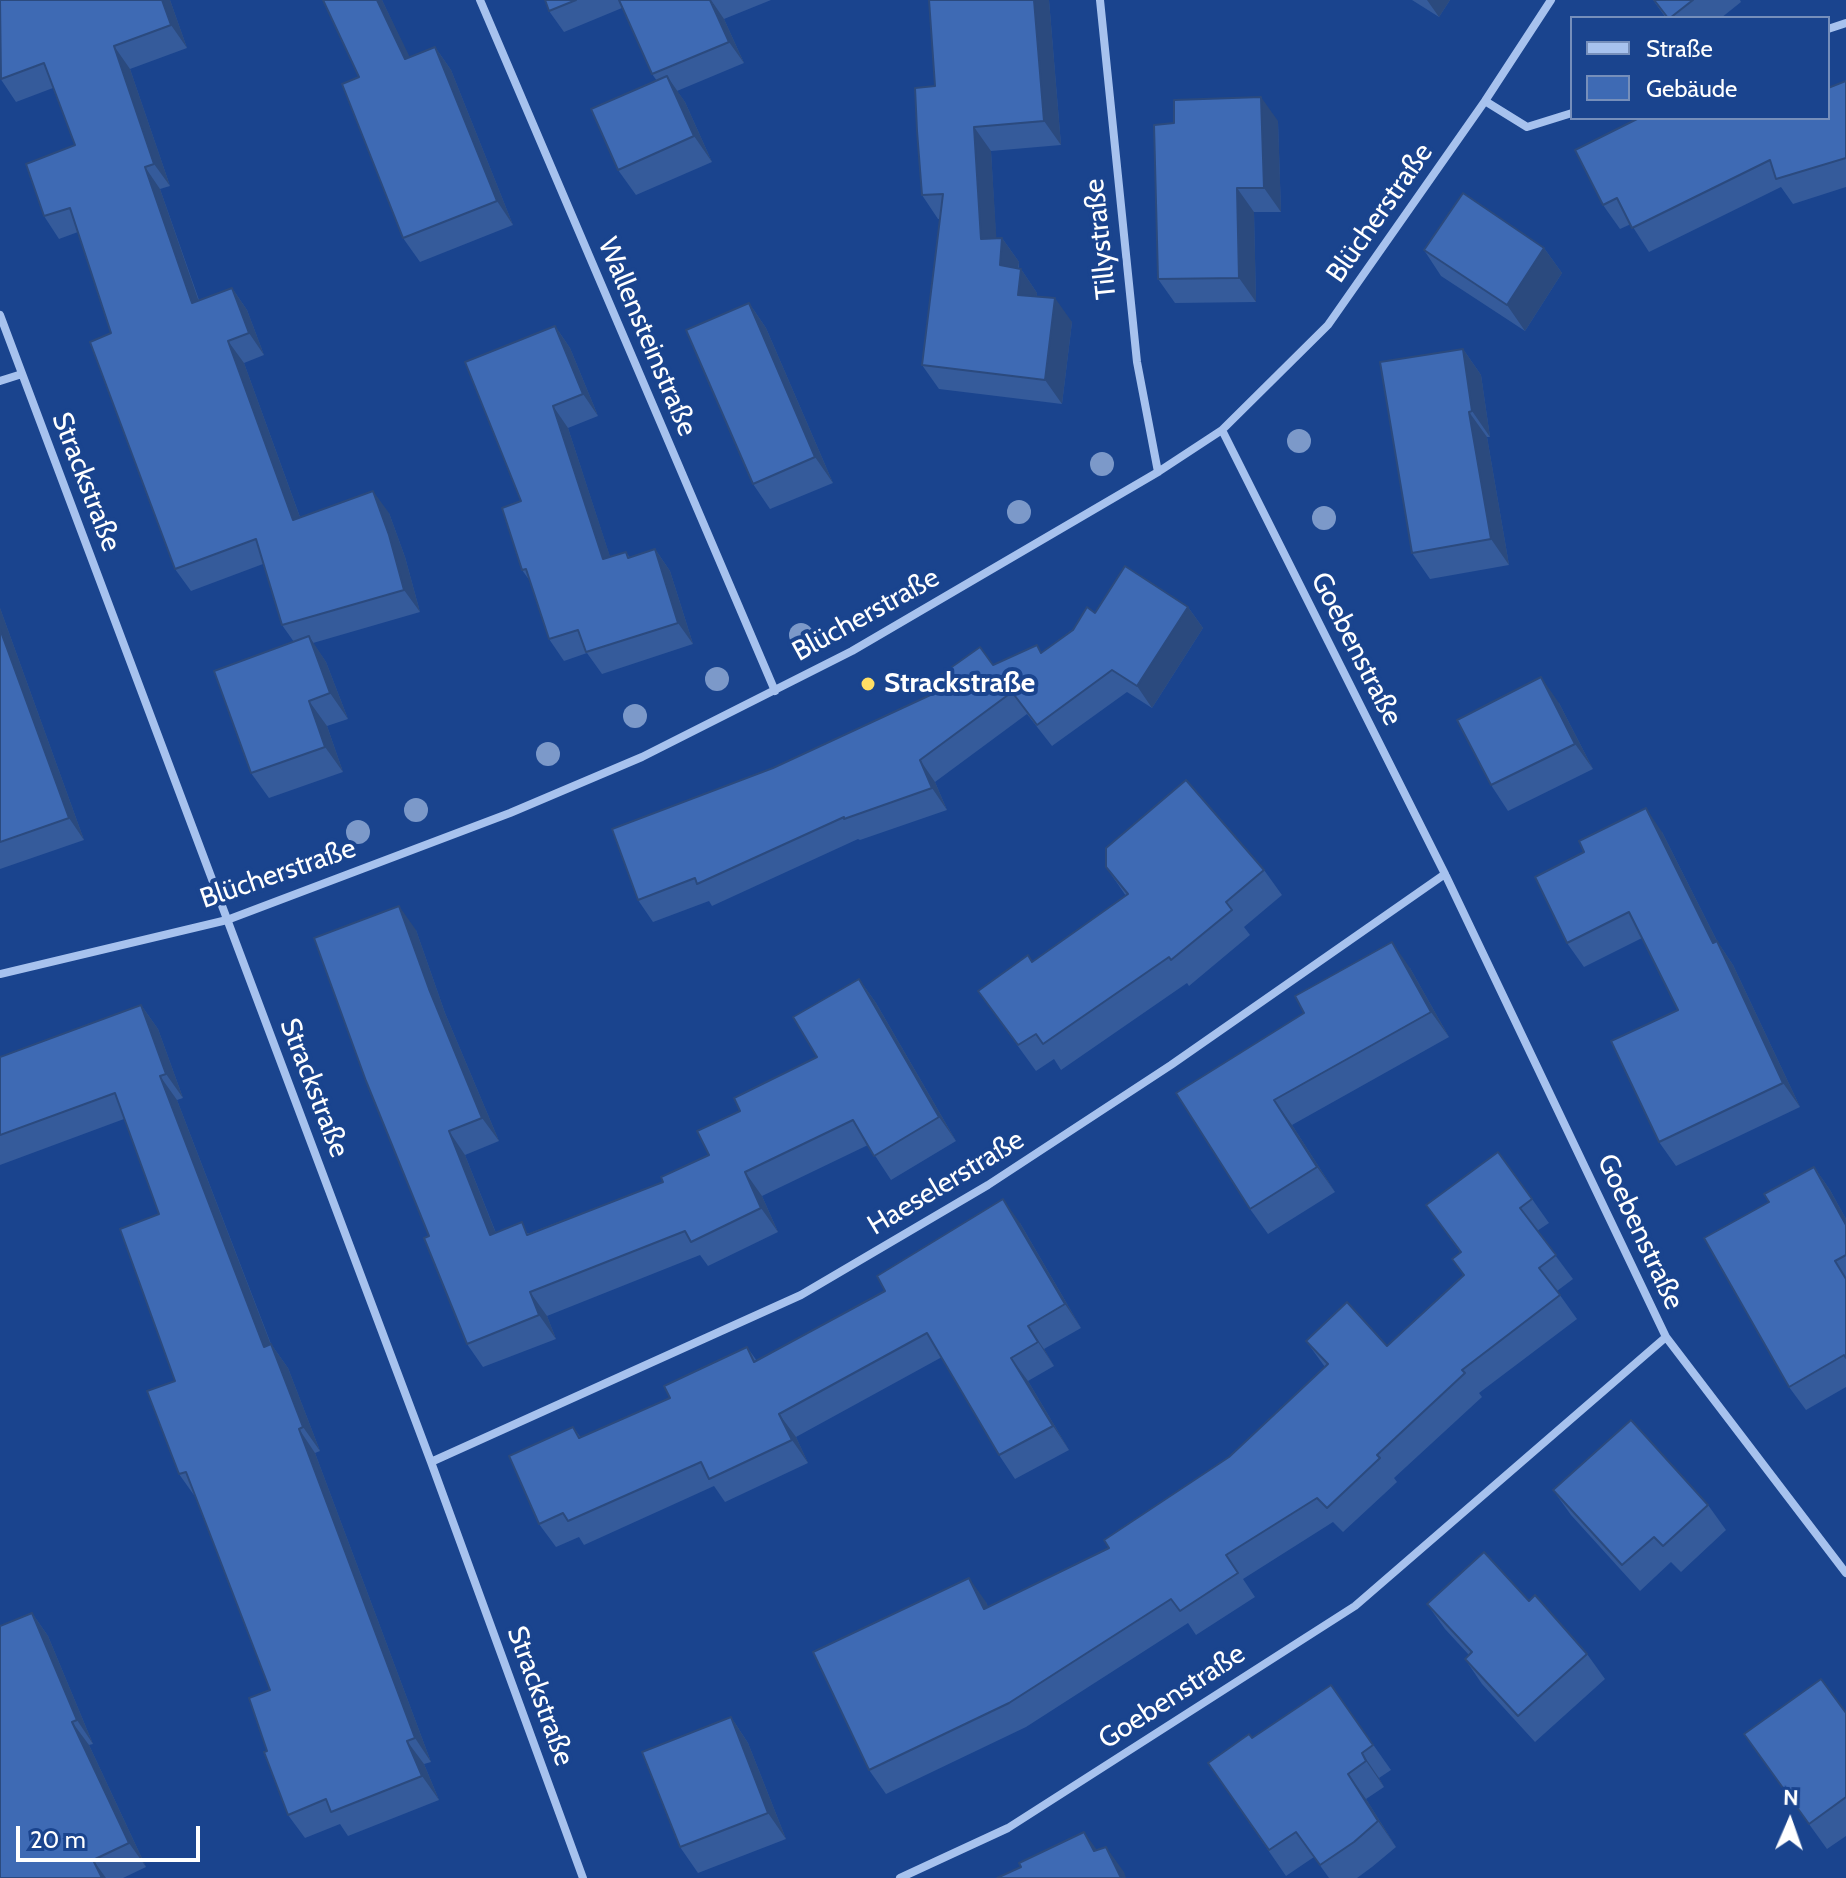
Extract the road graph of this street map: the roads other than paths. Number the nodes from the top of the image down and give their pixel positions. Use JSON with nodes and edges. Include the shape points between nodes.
{"nodes":[{"id":1,"x":480,"y":0,"type":"edge"},
{"id":2,"x":1100,"y":0,"type":"edge"},
{"id":3,"x":1551,"y":0,"type":"edge"},
{"id":4,"x":1485,"y":101,"type":"junction"},
{"id":5,"x":1570,"y":114,"type":"edge"},
{"id":6,"x":0,"y":315,"type":"edge"},
{"id":7,"x":22,"y":374,"type":"junction"},
{"id":8,"x":0,"y":381,"type":"edge"},
{"id":9,"x":1222,"y":430,"type":"junction"},
{"id":10,"x":1158,"y":472,"type":"junction"},
{"id":11,"x":775,"y":691,"type":"junction"},
{"id":12,"x":1445,"y":874,"type":"junction"},
{"id":13,"x":227,"y":920,"type":"junction"},
{"id":14,"x":0,"y":974,"type":"edge"},
{"id":15,"x":1666,"y":1337,"type":"junction"},
{"id":16,"x":431,"y":1462,"type":"junction"},
{"id":17,"x":1846,"y":1573,"type":"edge"},
{"id":18,"x":583,"y":1878,"type":"edge"},
{"id":19,"x":900,"y":1878,"type":"edge"}],
"edges":[{"from":1,"to":11,"type":"street","name":"Wallensteinstraße"},
{"from":2,"to":10,"type":"street","name":"Tillystraße","via":[[1137,362]]},
{"from":3,"to":4,"type":"street","name":"Blücherstraße"},
{"from":4,"to":5,"type":"street","via":[[1527,127]]},
{"from":4,"to":9,"type":"street","name":"Blücherstraße","via":[[1328,325]]},
{"from":6,"to":7,"type":"street","name":"Strackstraße"},
{"from":7,"to":8,"type":"street"},
{"from":7,"to":13,"type":"street","name":"Strackstraße"},
{"from":9,"to":10,"type":"street","name":"Blücherstraße"},
{"from":9,"to":12,"type":"street","name":"Goebenstraße"},
{"from":10,"to":11,"type":"street","name":"Blücherstraße"},
{"from":11,"to":13,"type":"street","name":"Blücherstraße","via":[[642,757],[510,813]]},
{"from":12,"to":15,"type":"street","name":"Goebenstraße"},
{"from":12,"to":16,"type":"street","name":"Haeselerstraße","via":[[1001,1177],[801,1295]]},
{"from":13,"to":14,"type":"street","name":"Blücherstraße"},
{"from":13,"to":16,"type":"street","name":"Strackstraße"},
{"from":15,"to":17,"type":"street"},
{"from":15,"to":19,"type":"street","name":"Goebenstraße","via":[[1355,1606],[1008,1828]]},
{"from":16,"to":18,"type":"street","name":"Strackstraße"}]}
